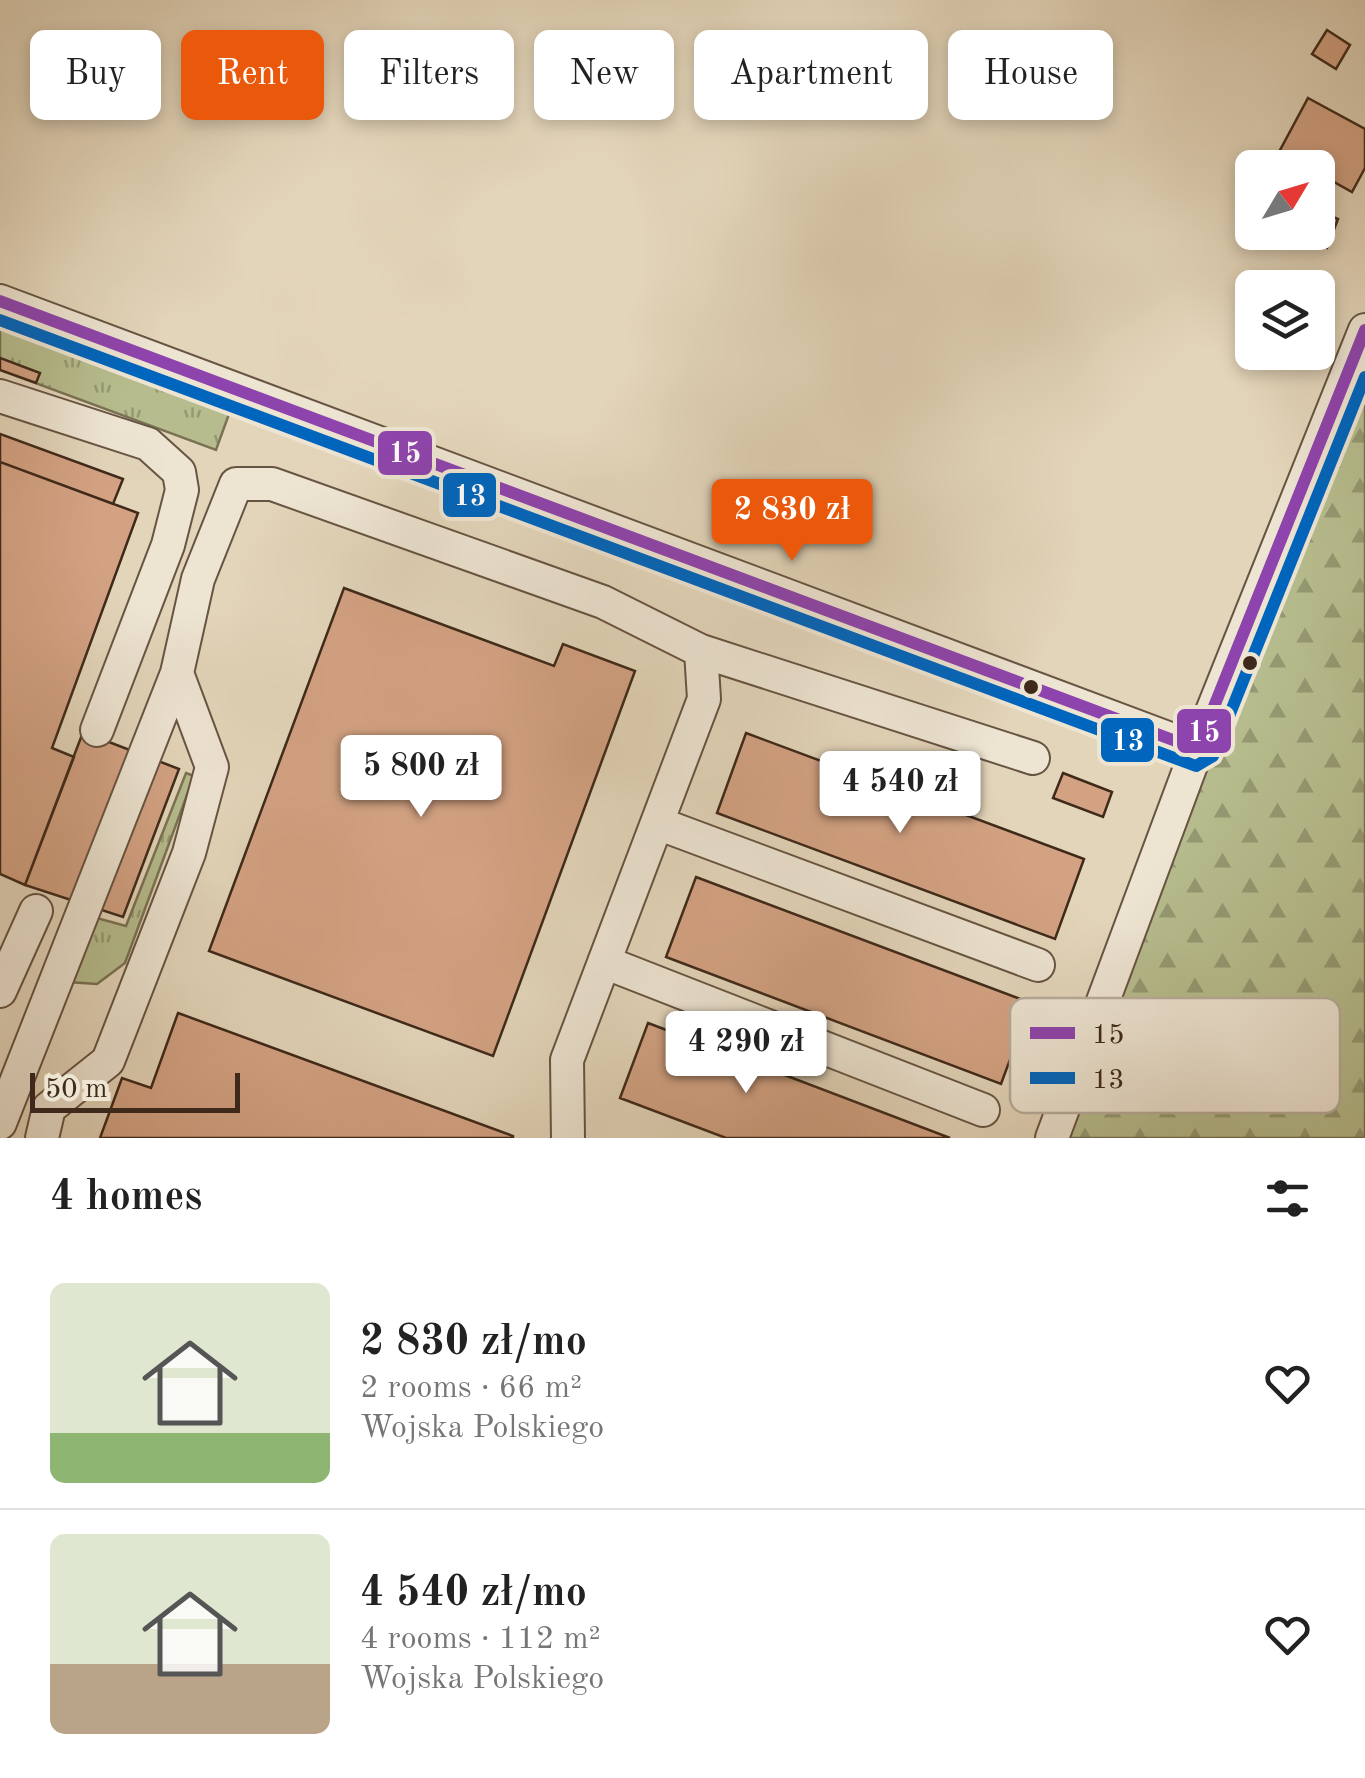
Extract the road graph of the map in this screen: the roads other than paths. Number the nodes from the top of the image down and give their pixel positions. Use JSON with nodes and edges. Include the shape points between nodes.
{"nodes":[{"id":1,"x":0,"y":301,"type":"edge"},
{"id":2,"x":1365,"y":330,"type":"edge"},
{"id":3,"x":0,"y":396,"type":"edge"},
{"id":4,"x":701,"y":651,"type":"junction"},
{"id":5,"x":177,"y":672,"type":"junction"},
{"id":6,"x":97,"y":730,"type":"dead end"},
{"id":7,"x":1197,"y":749,"type":"junction"},
{"id":8,"x":1032,"y":758,"type":"dead end"},
{"id":9,"x":656,"y":824,"type":"junction"},
{"id":10,"x":36,"y":911,"type":"dead end"},
{"id":11,"x":604,"y":962,"type":"junction"},
{"id":12,"x":1038,"y":964,"type":"dead end"},
{"id":13,"x":0,"y":992,"type":"edge"},
{"id":14,"x":1104,"y":998,"type":"edge"},
{"id":15,"x":983,"y":1110,"type":"dead end"},
{"id":16,"x":1061,"y":1113,"type":"edge"},
{"id":17,"x":0,"y":1123,"type":"edge"},
{"id":18,"x":0,"y":1135,"type":"edge"},
{"id":19,"x":9,"y":1138,"type":"edge"},
{"id":20,"x":42,"y":1138,"type":"edge"},
{"id":21,"x":568,"y":1138,"type":"edge"},
{"id":22,"x":1052,"y":1138,"type":"edge"}],
"edges":[{"from":1,"to":7,"type":"street"},
{"from":2,"to":7,"type":"street"},
{"from":3,"to":6,"type":"street","via":[[148,444],[178,472],[182,490],[168,545]]},
{"from":4,"to":5,"type":"street","via":[[603,602],[272,484],[236,484],[198,579]]},
{"from":4,"to":8,"type":"street"},
{"from":4,"to":9,"type":"street","via":[[704,699]]},
{"from":5,"to":17,"type":"street"},
{"from":5,"to":20,"type":"street","via":[[212,767],[189,853],[108,1061],[50,1108]]},
{"from":7,"to":14,"type":"street"},
{"from":9,"to":11,"type":"street"},
{"from":9,"to":12,"type":"street"},
{"from":10,"to":13,"type":"street"},
{"from":11,"to":15,"type":"street"},
{"from":11,"to":21,"type":"street","via":[[567,1060]]},
{"from":16,"to":22,"type":"street"},
{"from":18,"to":19,"type":"street"}]}
